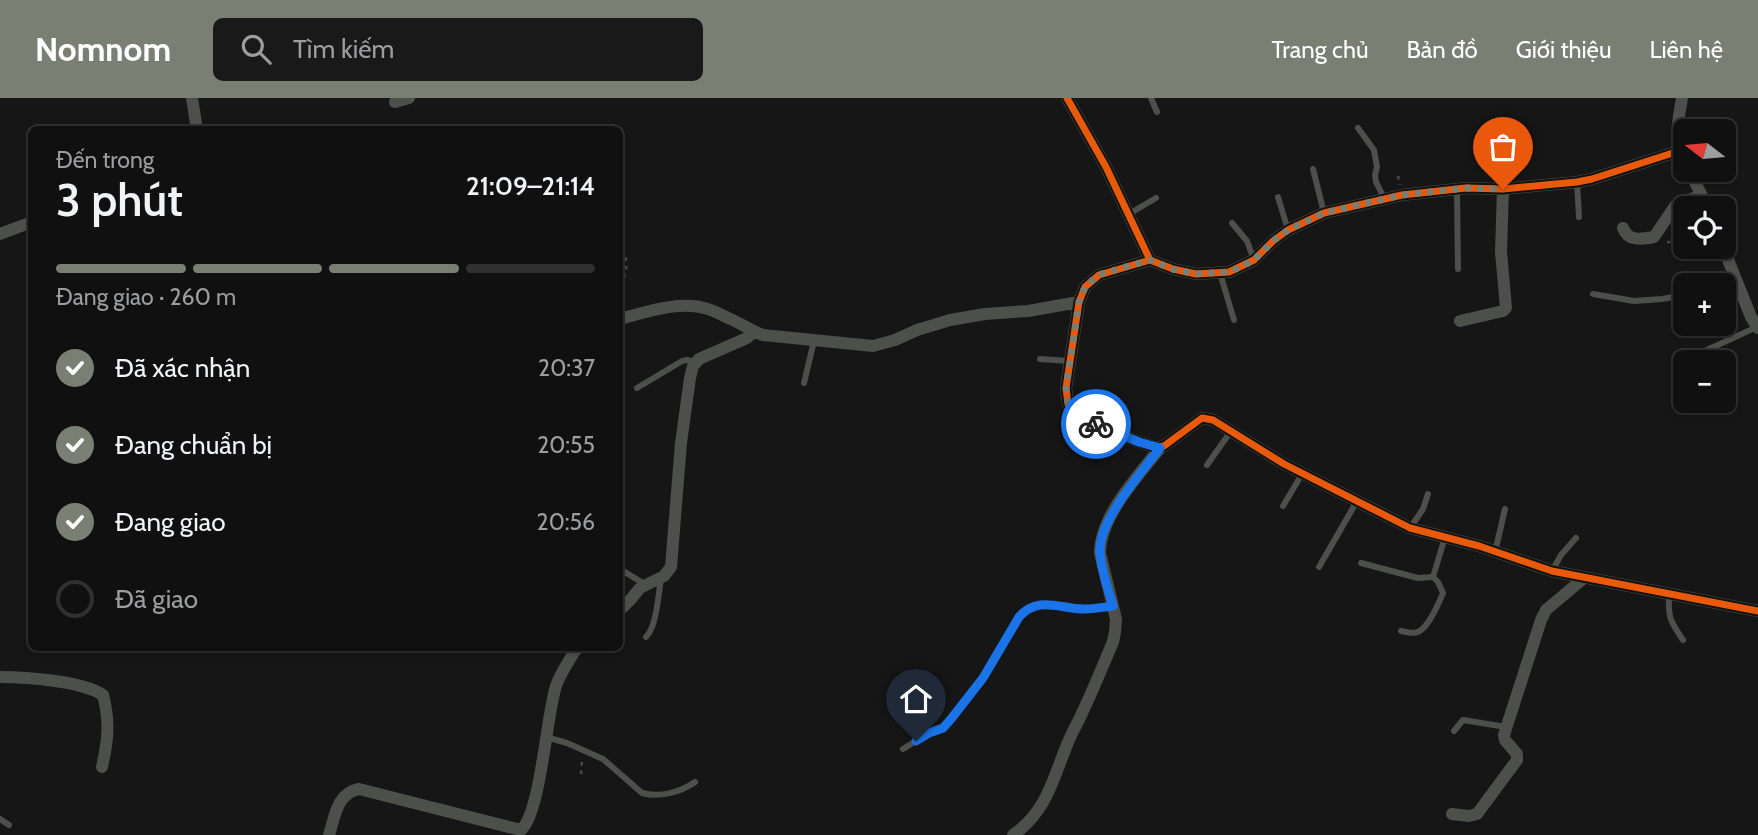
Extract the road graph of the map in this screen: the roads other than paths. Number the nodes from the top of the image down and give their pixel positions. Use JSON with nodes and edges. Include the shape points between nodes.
{"nodes":[{"id":1,"x":192,"y":98,"type":"edge"},
{"id":2,"x":409,"y":98,"type":"edge"},
{"id":3,"x":1067,"y":98,"type":"edge"},
{"id":4,"x":1151,"y":98,"type":"edge"},
{"id":5,"x":1682,"y":98,"type":"edge"},
{"id":6,"x":395,"y":102,"type":"dead end"},
{"id":7,"x":1157,"y":112,"type":"dead end"},
{"id":8,"x":1679,"y":119,"type":"edge"},
{"id":9,"x":196,"y":126,"type":"edge"},
{"id":10,"x":1358,"y":128,"type":"dead end"},
{"id":11,"x":1673,"y":158,"type":"edge"},
{"id":12,"x":1313,"y":169,"type":"dead end"},
{"id":13,"x":1577,"y":182,"type":"junction"},
{"id":14,"x":1695,"y":182,"type":"edge"},
{"id":15,"x":1457,"y":189,"type":"junction"},
{"id":16,"x":1503,"y":189,"type":"junction"},
{"id":17,"x":1701,"y":195,"type":"joint"},
{"id":18,"x":1278,"y":197,"type":"dead end"},
{"id":19,"x":1156,"y":198,"type":"dead end"},
{"id":20,"x":1384,"y":200,"type":"junction"},
{"id":21,"x":1324,"y":213,"type":"junction"},
{"id":22,"x":1129,"y":214,"type":"junction"},
{"id":23,"x":1579,"y":217,"type":"dead end"},
{"id":24,"x":1232,"y":223,"type":"dead end"},
{"id":25,"x":28,"y":224,"type":"edge"},
{"id":26,"x":1623,"y":228,"type":"dead end"},
{"id":27,"x":1288,"y":230,"type":"junction"},
{"id":28,"x":0,"y":234,"type":"edge"},
{"id":29,"x":1150,"y":260,"type":"junction"},
{"id":30,"x":1254,"y":260,"type":"junction"},
{"id":31,"x":1458,"y":270,"type":"dead end"},
{"id":32,"x":1220,"y":273,"type":"junction"},
{"id":33,"x":1736,"y":280,"type":"edge"},
{"id":34,"x":1593,"y":294,"type":"dead end"},
{"id":35,"x":1673,"y":297,"type":"edge"},
{"id":36,"x":1079,"y":302,"type":"junction"},
{"id":37,"x":623,"y":319,"type":"edge"},
{"id":38,"x":1234,"y":320,"type":"dead end"},
{"id":39,"x":1460,"y":321,"type":"dead end"},
{"id":40,"x":1758,"y":328,"type":"edge"},
{"id":41,"x":753,"y":332,"type":"junction"},
{"id":42,"x":815,"y":339,"type":"junction"},
{"id":43,"x":1708,"y":350,"type":"edge"},
{"id":44,"x":1040,"y":359,"type":"dead end"},
{"id":45,"x":696,"y":362,"type":"junction"},
{"id":46,"x":1070,"y":362,"type":"junction"},
{"id":47,"x":804,"y":383,"type":"dead end"},
{"id":48,"x":637,"y":388,"type":"dead end"},
{"id":49,"x":1231,"y":431,"type":"junction"},
{"id":50,"x":1160,"y":448,"type":"junction"},
{"id":51,"x":1207,"y":465,"type":"dead end"},
{"id":52,"x":1302,"y":474,"type":"junction"},
{"id":53,"x":1428,"y":494,"type":"dead end"},
{"id":54,"x":1357,"y":501,"type":"junction"},
{"id":55,"x":1283,"y":506,"type":"dead end"},
{"id":56,"x":1504,"y":509,"type":"dead end"},
{"id":57,"x":1410,"y":528,"type":"junction"},
{"id":58,"x":1445,"y":537,"type":"junction"},
{"id":59,"x":1576,"y":538,"type":"dead end"},
{"id":60,"x":1495,"y":552,"type":"junction"},
{"id":61,"x":1361,"y":563,"type":"dead end"},
{"id":62,"x":1319,"y":568,"type":"dead end"},
{"id":63,"x":623,"y":571,"type":"edge"},
{"id":64,"x":1552,"y":571,"type":"junction"},
{"id":65,"x":661,"y":577,"type":"junction"},
{"id":66,"x":1433,"y":577,"type":"junction"},
{"id":67,"x":1584,"y":578,"type":"junction"},
{"id":68,"x":646,"y":585,"type":"junction"},
{"id":69,"x":1669,"y":594,"type":"junction"},
{"id":70,"x":1113,"y":606,"type":"junction"},
{"id":71,"x":623,"y":607,"type":"edge"},
{"id":72,"x":1758,"y":611,"type":"edge"},
{"id":73,"x":1401,"y":631,"type":"dead end"},
{"id":74,"x":646,"y":637,"type":"dead end"},
{"id":75,"x":1683,"y":640,"type":"dead end"},
{"id":76,"x":575,"y":651,"type":"edge"},
{"id":77,"x":0,"y":677,"type":"edge"},
{"id":78,"x":1506,"y":727,"type":"junction"},
{"id":79,"x":1454,"y":731,"type":"dead end"},
{"id":80,"x":546,"y":737,"type":"junction"},
{"id":81,"x":903,"y":749,"type":"dead end"},
{"id":82,"x":102,"y":767,"type":"dead end"},
{"id":83,"x":695,"y":782,"type":"dead end"},
{"id":84,"x":1451,"y":814,"type":"dead end"},
{"id":85,"x":0,"y":819,"type":"edge"},
{"id":86,"x":9,"y":825,"type":"dead end"},
{"id":87,"x":1020,"y":832,"type":"edge"},
{"id":88,"x":521,"y":833,"type":"edge"},
{"id":89,"x":329,"y":835,"type":"edge"}],
"edges":[{"from":1,"to":9,"type":"street"},
{"from":2,"to":6,"type":"street"},
{"from":3,"to":22,"type":"street"},
{"from":4,"to":7,"type":"lane"},
{"from":5,"to":8,"type":"street"},
{"from":10,"to":20,"type":"lane","via":[[1374,150],[1376,182]]},
{"from":11,"to":13,"type":"street"},
{"from":12,"to":21,"type":"lane"},
{"from":13,"to":16,"type":"street"},
{"from":13,"to":23,"type":"lane"},
{"from":14,"to":17,"type":"street"},
{"from":15,"to":16,"type":"street"},
{"from":15,"to":20,"type":"street"},
{"from":15,"to":31,"type":"lane"},
{"from":16,"to":39,"type":"street","via":[[1501,251],[1506,308]]},
{"from":17,"to":26,"type":"street","via":[[1675,206],[1654,237],[1630,238]]},
{"from":18,"to":27,"type":"lane"},
{"from":19,"to":22,"type":"lane"},
{"from":20,"to":21,"type":"street"},
{"from":21,"to":27,"type":"street"},
{"from":22,"to":29,"type":"street"},
{"from":24,"to":30,"type":"lane","via":[[1247,241]]},
{"from":25,"to":28,"type":"street"},
{"from":27,"to":30,"type":"street"},
{"from":29,"to":32,"type":"street","via":[[1196,274]]},
{"from":29,"to":36,"type":"street","via":[[1098,275],[1085,287]]},
{"from":30,"to":32,"type":"street"},
{"from":32,"to":38,"type":"lane"},
{"from":33,"to":40,"type":"street"},
{"from":34,"to":35,"type":"lane","via":[[1634,300]]},
{"from":36,"to":42,"type":"street","via":[[950,320],[873,346]]},
{"from":36,"to":46,"type":"street"},
{"from":37,"to":41,"type":"street","via":[[693,306],[740,322]]},
{"from":40,"to":43,"type":"lane"},
{"from":41,"to":42,"type":"street"},
{"from":41,"to":45,"type":"street"},
{"from":42,"to":47,"type":"lane"},
{"from":44,"to":46,"type":"lane"},
{"from":45,"to":48,"type":"lane","via":[[682,361]]},
{"from":45,"to":65,"type":"street","via":[[681,443],[672,562]]},
{"from":46,"to":50,"type":"street","via":[[1068,404],[1079,416]]},
{"from":49,"to":50,"type":"street","via":[[1202,418]]},
{"from":49,"to":51,"type":"lane"},
{"from":49,"to":52,"type":"street"},
{"from":50,"to":70,"type":"street","via":[[1121,498],[1100,544]]},
{"from":52,"to":54,"type":"street"},
{"from":52,"to":55,"type":"lane"},
{"from":53,"to":57,"type":"lane"},
{"from":54,"to":57,"type":"street"},
{"from":54,"to":62,"type":"lane"},
{"from":56,"to":60,"type":"lane"},
{"from":57,"to":58,"type":"street"},
{"from":58,"to":60,"type":"street"},
{"from":58,"to":66,"type":"lane"},
{"from":59,"to":64,"type":"lane"},
{"from":60,"to":64,"type":"street"},
{"from":61,"to":66,"type":"lane","via":[[1407,576]]},
{"from":63,"to":68,"type":"lane"},
{"from":64,"to":67,"type":"street"},
{"from":65,"to":68,"type":"street"},
{"from":65,"to":74,"type":"lane","via":[[651,632]]},
{"from":66,"to":73,"type":"lane","via":[[1443,593],[1425,628]]},
{"from":67,"to":69,"type":"street"},
{"from":67,"to":78,"type":"street","via":[[1546,610]]},
{"from":68,"to":71,"type":"street"},
{"from":69,"to":72,"type":"street"},
{"from":69,"to":75,"type":"lane","via":[[1668,613]]},
{"from":70,"to":81,"type":"lane","via":[[1031,606],[943,728]]},
{"from":70,"to":87,"type":"street","via":[[1113,642],[1054,782],[1036,815]]},
{"from":76,"to":80,"type":"street","via":[[556,684]]},
{"from":77,"to":82,"type":"street","via":[[64,683],[103,695],[108,727]]},
{"from":78,"to":79,"type":"lane","via":[[1463,720]]},
{"from":78,"to":84,"type":"street","via":[[1504,737],[1517,760],[1476,814]]},
{"from":80,"to":83,"type":"lane","via":[[603,759],[642,793],[685,790]]},
{"from":80,"to":88,"type":"street","via":[[534,804]]},
{"from":85,"to":86,"type":"lane"},
{"from":88,"to":89,"type":"street","via":[[359,789],[345,794],[339,803]]}]}
